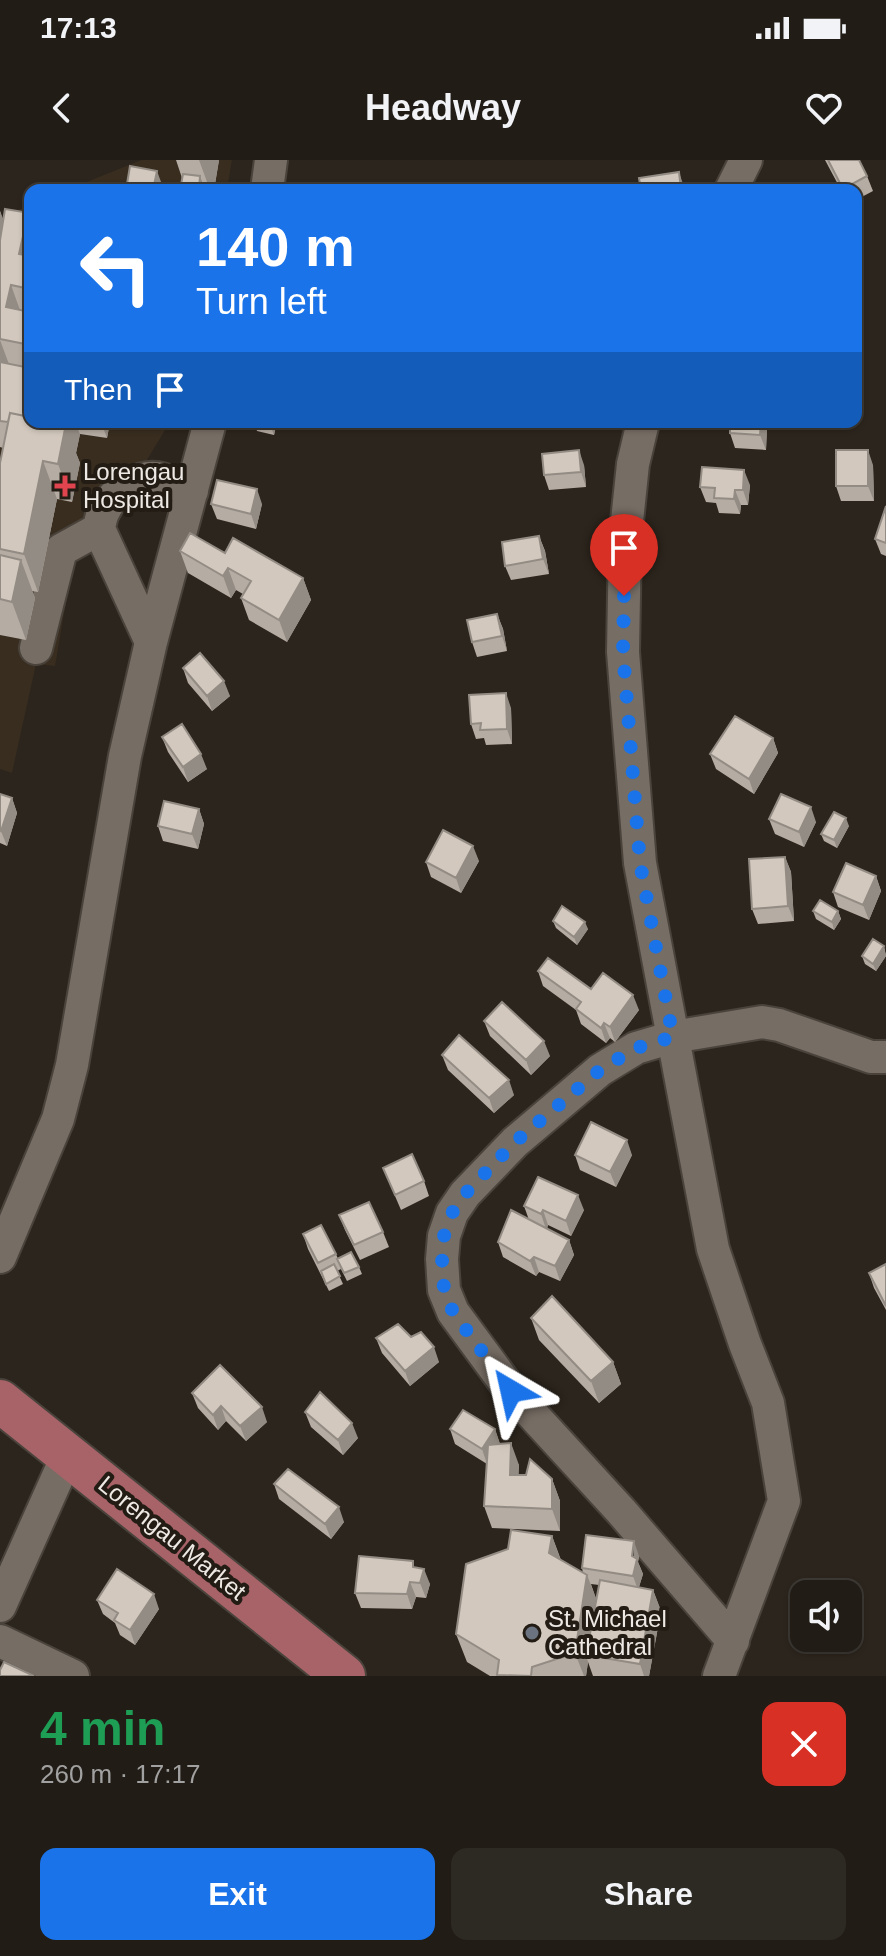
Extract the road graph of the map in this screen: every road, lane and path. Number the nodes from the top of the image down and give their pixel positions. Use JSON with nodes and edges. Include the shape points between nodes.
{"nodes":[{"id":1,"x":271,"y":160,"type":"edge"},
{"id":2,"x":746,"y":160,"type":"edge"},
{"id":3,"x":268,"y":184,"type":"edge"},
{"id":4,"x":734,"y":184,"type":"edge"},
{"id":5,"x":208,"y":428,"type":"edge"},
{"id":6,"x":642,"y":428,"type":"edge"},
{"id":7,"x":192,"y":491,"type":"junction"},
{"id":8,"x":99,"y":529,"type":"junction"},
{"id":9,"x":151,"y":642,"type":"junction"},
{"id":10,"x":36,"y":648,"type":"dead end"},
{"id":11,"x":673,"y":1037,"type":"junction"},
{"id":12,"x":886,"y":1057,"type":"edge"},
{"id":13,"x":0,"y":1257,"type":"edge"},
{"id":14,"x":0,"y":1401,"type":"edge"},
{"id":15,"x":68,"y":1454,"type":"junction"},
{"id":16,"x":0,"y":1606,"type":"edge"},
{"id":17,"x":0,"y":1641,"type":"edge"},
{"id":18,"x":733,"y":1641,"type":"junction"},
{"id":19,"x":73,"y":1676,"type":"edge"},
{"id":20,"x":344,"y":1676,"type":"edge"},
{"id":21,"x":719,"y":1676,"type":"edge"}],
"edges":[{"from":1,"to":3,"type":"street"},
{"from":2,"to":4,"type":"street"},
{"from":5,"to":7,"type":"street"},
{"from":6,"to":11,"type":"street","via":[[625,540],[623,652],[640,863]]},
{"from":7,"to":8,"type":"street","via":[[161,478],[137,481],[112,500]]},
{"from":7,"to":9,"type":"street"},
{"from":8,"to":9,"type":"street"},
{"from":8,"to":10,"type":"street","via":[[61,550]]},
{"from":9,"to":13,"type":"street","via":[[125,756],[72,1065],[58,1119]]},
{"from":11,"to":12,"type":"street","via":[[762,1022],[871,1057]]},
{"from":11,"to":18,"type":"street","via":[[713,1249],[768,1403],[784,1501]]},
{"from":11,"to":18,"type":"street","via":[[636,1048],[600,1070],[515,1142],[465,1194],[444,1236],[444,1290],[453,1312],[511,1391]]},
{"from":14,"to":15,"type":"main road","name":"Lorengau Market"},
{"from":15,"to":16,"type":"street"},
{"from":15,"to":20,"type":"main road","name":"Lorengau Market"},
{"from":17,"to":19,"type":"street"},
{"from":18,"to":21,"type":"street"}]}
